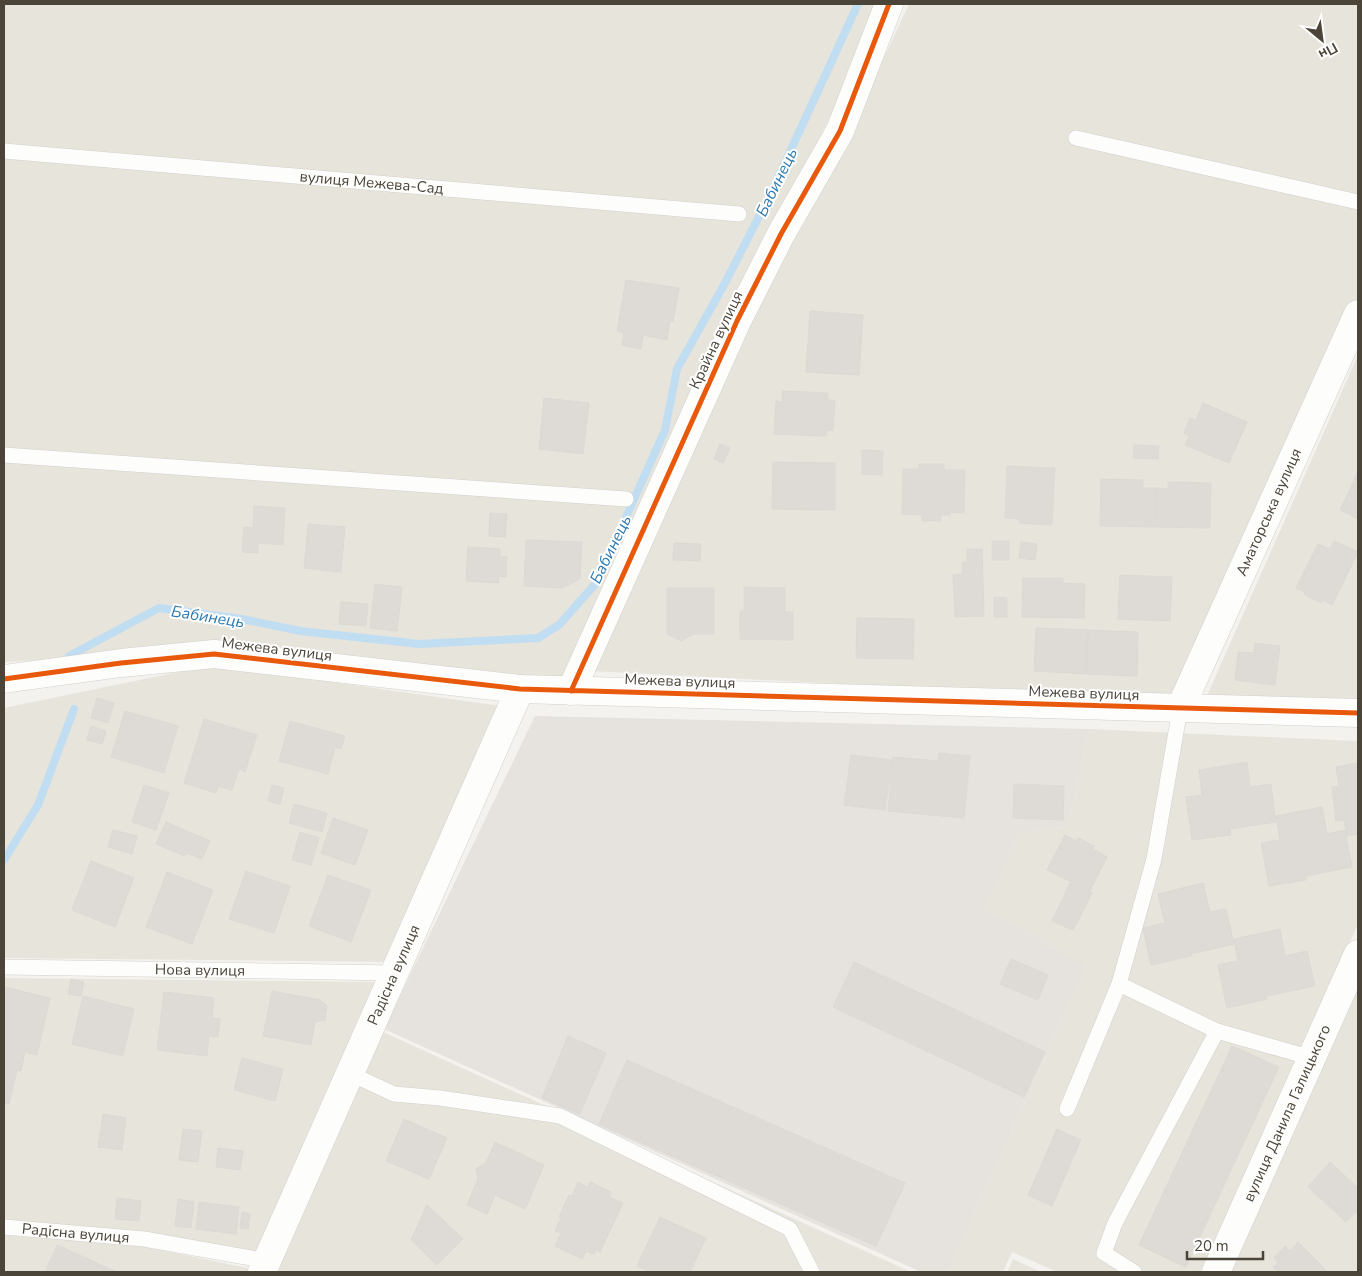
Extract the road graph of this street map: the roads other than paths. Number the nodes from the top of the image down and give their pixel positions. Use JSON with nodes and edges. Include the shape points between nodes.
{"nodes":[{"id":1,"x":890,"y":4,"type":"edge"},
{"id":2,"x":1076,"y":138,"type":"dead end"},
{"id":3,"x":4,"y":151,"type":"edge"},
{"id":4,"x":1358,"y":202,"type":"edge"},
{"id":5,"x":739,"y":214,"type":"dead end"},
{"id":6,"x":1358,"y":314,"type":"edge"},
{"id":7,"x":4,"y":456,"type":"edge"},
{"id":8,"x":626,"y":499,"type":"dead end"},
{"id":9,"x":4,"y":679,"type":"edge"},
{"id":10,"x":520,"y":689,"type":"junction"},
{"id":11,"x":571,"y":691,"type":"junction"},
{"id":12,"x":1180,"y":709,"type":"junction"},
{"id":13,"x":1358,"y":713,"type":"edge"},
{"id":14,"x":1358,"y":954,"type":"edge"},
{"id":15,"x":4,"y":967,"type":"edge"},
{"id":16,"x":396,"y":973,"type":"junction"},
{"id":17,"x":1119,"y":984,"type":"junction"},
{"id":18,"x":1217,"y":1031,"type":"junction"},
{"id":19,"x":1312,"y":1058,"type":"junction"},
{"id":20,"x":351,"y":1074,"type":"junction"},
{"id":21,"x":1067,"y":1109,"type":"dead end"},
{"id":22,"x":4,"y":1227,"type":"edge"},
{"id":23,"x":265,"y":1267,"type":"edge"},
{"id":24,"x":812,"y":1272,"type":"edge"},
{"id":25,"x":1134,"y":1272,"type":"edge"},
{"id":26,"x":1216,"y":1272,"type":"edge"}],
"edges":[{"from":1,"to":11,"type":"street","name":"Крайна вулиця","via":[[840,130],[781,234],[737,321]]},
{"from":2,"to":4,"type":"lane"},
{"from":3,"to":5,"type":"lane","name":"вулиця Межева-Сад"},
{"from":6,"to":12,"type":"street","name":"Аматорська вулиця"},
{"from":7,"to":8,"type":"lane"},
{"from":9,"to":10,"type":"street","name":"Межева вулиця","via":[[214,654]]},
{"from":10,"to":11,"type":"street","name":"Межева вулиця"},
{"from":10,"to":16,"type":"street","name":"Радісна вулиця"},
{"from":11,"to":12,"type":"street","name":"Межева вулиця"},
{"from":12,"to":13,"type":"street","name":"Межева вулиця"},
{"from":12,"to":17,"type":"lane","via":[[1154,859]]},
{"from":14,"to":19,"type":"street","name":"вулиця Данила Галицького"},
{"from":15,"to":16,"type":"lane","name":"Нова вулиця"},
{"from":16,"to":20,"type":"street","name":"Радісна вулиця"},
{"from":17,"to":18,"type":"lane"},
{"from":17,"to":21,"type":"lane"},
{"from":18,"to":19,"type":"lane"},
{"from":18,"to":25,"type":"lane","via":[[1114,1223],[1104,1253]]},
{"from":19,"to":26,"type":"street","name":"вулиця Данила Галицького"},
{"from":20,"to":23,"type":"street","name":"Радісна вулиця"},
{"from":20,"to":24,"type":"lane","via":[[394,1094],[560,1116],[790,1229]]},
{"from":22,"to":23,"type":"lane","name":"Радісна вулиця","via":[[144,1239]]}]}
